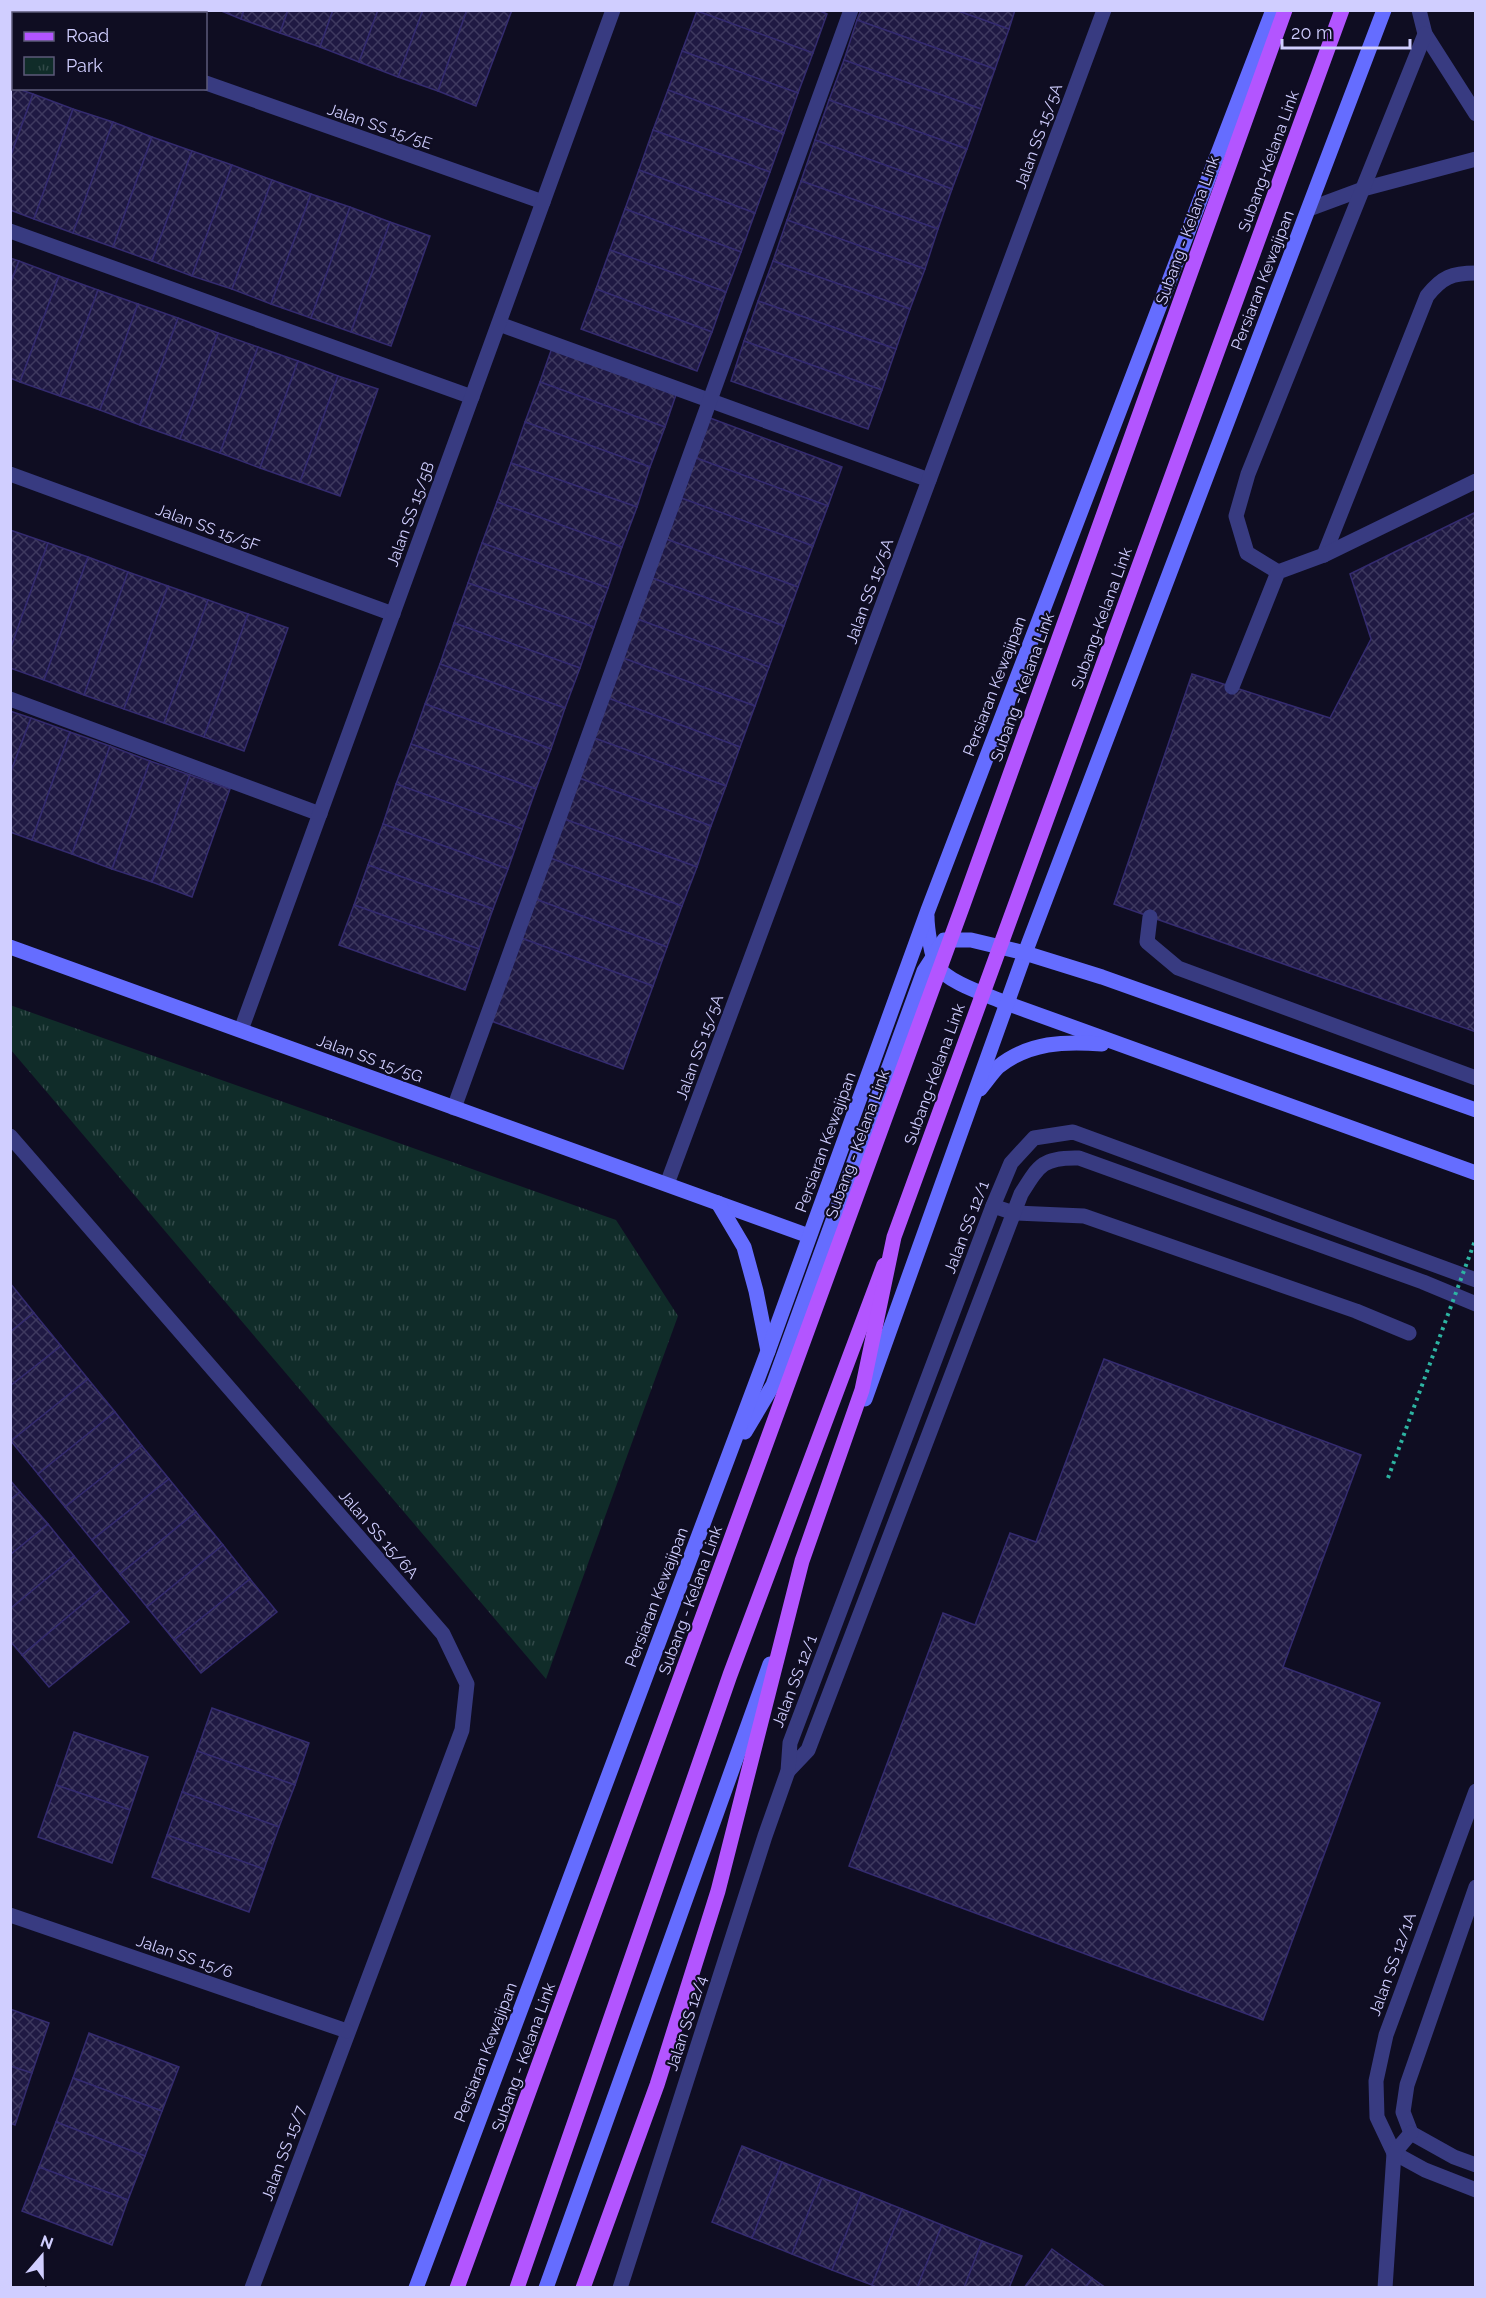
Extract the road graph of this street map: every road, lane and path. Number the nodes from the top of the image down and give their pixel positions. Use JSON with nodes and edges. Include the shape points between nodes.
{"nodes":[{"id":1,"x":613,"y":10,"type":"edge"},
{"id":2,"x":851,"y":10,"type":"edge"},
{"id":3,"x":1104,"y":10,"type":"edge"},
{"id":4,"x":1273,"y":10,"type":"edge"},
{"id":5,"x":1285,"y":10,"type":"edge"},
{"id":6,"x":1342,"y":10,"type":"edge"},
{"id":7,"x":1384,"y":10,"type":"edge"},
{"id":8,"x":1419,"y":10,"type":"edge"},
{"id":9,"x":1425,"y":34,"type":"junction"},
{"id":10,"x":207,"y":83,"type":"edge"},
{"id":11,"x":1476,"y":114,"type":"edge"},
{"id":12,"x":1476,"y":159,"type":"edge"},
{"id":13,"x":1363,"y":189,"type":"junction"},
{"id":14,"x":543,"y":202,"type":"junction"},
{"id":15,"x":1309,"y":209,"type":"junction"},
{"id":16,"x":10,"y":231,"type":"edge"},
{"id":17,"x":1476,"y":273,"type":"edge"},
{"id":18,"x":499,"y":324,"type":"junction"},
{"id":19,"x":472,"y":397,"type":"junction"},
{"id":20,"x":710,"y":401,"type":"junction"},
{"id":21,"x":10,"y":474,"type":"edge"},
{"id":22,"x":929,"y":480,"type":"junction"},
{"id":23,"x":1476,"y":481,"type":"edge"},
{"id":24,"x":1324,"y":555,"type":"junction"},
{"id":25,"x":1278,"y":572,"type":"junction"},
{"id":26,"x":393,"y":614,"type":"junction"},
{"id":27,"x":1232,"y":687,"type":"dead end"},
{"id":28,"x":10,"y":699,"type":"edge"},
{"id":29,"x":320,"y":814,"type":"junction"},
{"id":30,"x":928,"y":910,"type":"junction"},
{"id":31,"x":1150,"y":917,"type":"dead end"},
{"id":32,"x":10,"y":947,"type":"edge"},
{"id":33,"x":1025,"y":952,"type":"junction"},
{"id":34,"x":934,"y":955,"type":"junction"},
{"id":35,"x":1006,"y":1003,"type":"junction"},
{"id":36,"x":241,"y":1030,"type":"junction"},
{"id":37,"x":1120,"y":1045,"type":"junction"},
{"id":38,"x":1476,"y":1078,"type":"edge"},
{"id":39,"x":974,"y":1096,"type":"junction"},
{"id":40,"x":454,"y":1108,"type":"junction"},
{"id":41,"x":1476,"y":1110,"type":"edge"},
{"id":42,"x":10,"y":1136,"type":"edge"},
{"id":43,"x":1476,"y":1173,"type":"edge"},
{"id":44,"x":667,"y":1184,"type":"junction"},
{"id":45,"x":718,"y":1203,"type":"junction"},
{"id":46,"x":993,"y":1206,"type":"junction"},
{"id":47,"x":1014,"y":1213,"type":"junction"},
{"id":48,"x":810,"y":1236,"type":"junction"},
{"id":49,"x":894,"y":1237,"type":"junction"},
{"id":50,"x":1476,"y":1239,"type":"edge"},
{"id":51,"x":1476,"y":1280,"type":"edge"},
{"id":52,"x":1476,"y":1304,"type":"edge"},
{"id":53,"x":1409,"y":1333,"type":"dead end"},
{"id":54,"x":768,"y":1351,"type":"junction"},
{"id":55,"x":726,"y":1462,"type":"junction"},
{"id":56,"x":1389,"y":1478,"type":"dead end"},
{"id":57,"x":788,"y":1771,"type":"junction"},
{"id":58,"x":1476,"y":1791,"type":"edge"},
{"id":59,"x":1476,"y":1887,"type":"edge"},
{"id":60,"x":10,"y":1915,"type":"edge"},
{"id":61,"x":347,"y":2031,"type":"junction"},
{"id":62,"x":1411,"y":2133,"type":"junction"},
{"id":63,"x":1394,"y":2153,"type":"junction"},
{"id":64,"x":1476,"y":2165,"type":"edge"},
{"id":65,"x":1476,"y":2190,"type":"edge"},
{"id":66,"x":252,"y":2288,"type":"edge"},
{"id":67,"x":416,"y":2288,"type":"edge"},
{"id":68,"x":458,"y":2288,"type":"edge"},
{"id":69,"x":517,"y":2288,"type":"edge"},
{"id":70,"x":546,"y":2288,"type":"edge"},
{"id":71,"x":583,"y":2288,"type":"edge"},
{"id":72,"x":620,"y":2288,"type":"edge"},
{"id":73,"x":1385,"y":2288,"type":"edge"}],
"edges":[{"from":1,"to":14,"type":"street","name":"Jalan SS 15/5B"},
{"from":2,"to":20,"type":"street"},
{"from":3,"to":22,"type":"street","name":"Jalan SS 15/5A"},
{"from":4,"to":30,"type":"main road","name":"Persiaran Kewajipan"},
{"from":5,"to":68,"type":"main road","name":"Subang - Kelana Link","bridge":true},
{"from":6,"to":49,"type":"main road","name":"Subang-Kelana Link","bridge":true},
{"from":7,"to":15,"type":"main road","name":"Persiaran Kewajipan"},
{"from":8,"to":9,"type":"street"},
{"from":9,"to":11,"type":"street"},
{"from":9,"to":13,"type":"street"},
{"from":10,"to":14,"type":"street","name":"Jalan SS 15/5E"},
{"from":12,"to":13,"type":"street"},
{"from":13,"to":15,"type":"street"},
{"from":13,"to":25,"type":"street","via":[[1248,474],[1236,516],[1247,553]]},
{"from":14,"to":18,"type":"street","name":"Jalan SS 15/5B"},
{"from":15,"to":33,"type":"main road","name":"Persiaran Kewajipan"},
{"from":16,"to":19,"type":"street"},
{"from":17,"to":24,"type":"street","via":[[1460,273],[1439,281],[1427,296]]},
{"from":18,"to":19,"type":"street","name":"Jalan SS 15/5B"},
{"from":18,"to":20,"type":"street"},
{"from":19,"to":26,"type":"street","name":"Jalan SS 15/5B"},
{"from":20,"to":22,"type":"street"},
{"from":20,"to":40,"type":"street"},
{"from":21,"to":26,"type":"street","name":"Jalan SS 15/5F"},
{"from":22,"to":44,"type":"street","name":"Jalan SS 15/5A"},
{"from":23,"to":24,"type":"street"},
{"from":24,"to":25,"type":"street"},
{"from":25,"to":27,"type":"street"},
{"from":26,"to":29,"type":"street","name":"Jalan SS 15/5B"},
{"from":28,"to":29,"type":"street"},
{"from":29,"to":36,"type":"street","name":"Jalan SS 15/5B"},
{"from":30,"to":34,"type":"main road","via":[[927,929]]},
{"from":30,"to":48,"type":"main road","name":"Persiaran Kewajipan"},
{"from":31,"to":38,"type":"street","via":[[1147,942],[1178,968]]},
{"from":32,"to":36,"type":"main road","name":"Jalan SS 15/5G"},
{"from":33,"to":34,"type":"main road","via":[[971,940],[944,940]]},
{"from":33,"to":35,"type":"main road","name":"Persiaran Kewajipan"},
{"from":33,"to":41,"type":"main road"},
{"from":34,"to":35,"type":"main road","via":[[937,966],[957,983]]},
{"from":34,"to":55,"type":"main road","via":[[924,971],[773,1385]]},
{"from":35,"to":37,"type":"main road"},
{"from":35,"to":39,"type":"main road","name":"Persiaran Kewajipan"},
{"from":36,"to":40,"type":"main road","name":"Jalan SS 15/5G"},
{"from":37,"to":39,"type":"main road","via":[[1067,1041],[1028,1049],[998,1068]]},
{"from":37,"to":43,"type":"main road"},
{"from":39,"to":70,"type":"main road","name":"Persiaran Kewajipan"},
{"from":40,"to":44,"type":"main road","name":"Jalan SS 15/5G"},
{"from":42,"to":61,"type":"street","name":"Jalan SS 15/6A","via":[[443,1634],[467,1684],[462,1730]]},
{"from":44,"to":45,"type":"main road","name":"Jalan SS 15/5G"},
{"from":45,"to":48,"type":"main road","name":"Jalan SS 15/5G"},
{"from":45,"to":54,"type":"main road","via":[[744,1247]]},
{"from":46,"to":47,"type":"street"},
{"from":46,"to":51,"type":"street","name":"Jalan SS 12/1","via":[[1011,1163],[1034,1138],[1073,1132]]},
{"from":46,"to":57,"type":"street","name":"Jalan SS 12/1","via":[[790,1743]]},
{"from":47,"to":52,"type":"street","via":[[1036,1170],[1056,1157],[1079,1158]]},
{"from":47,"to":53,"type":"street","via":[[1084,1216]]},
{"from":47,"to":57,"type":"street","via":[[808,1750]]},
{"from":48,"to":54,"type":"main road","name":"Persiaran Kewajipan"},
{"from":49,"to":69,"type":"main road","bridge":true,"via":[[730,1676]]},
{"from":49,"to":71,"type":"main road","bridge":true,"via":[[862,1390],[802,1561],[718,1891],[657,2085]]},
{"from":50,"to":56,"type":"path","bridge":true},
{"from":54,"to":55,"type":"main road","name":"Persiaran Kewajipan"},
{"from":55,"to":67,"type":"main road","name":"Persiaran Kewajipan"},
{"from":57,"to":72,"type":"street","name":"Jalan SS 12/4"},
{"from":58,"to":63,"type":"street","name":"Jalan SS 12/1A","via":[[1386,2035],[1376,2081],[1377,2116]]},
{"from":59,"to":62,"type":"street","via":[[1407,2085],[1403,2112]]},
{"from":60,"to":61,"type":"street","name":"Jalan SS 15/6"},
{"from":61,"to":66,"type":"street","name":"Jalan SS 15/7"},
{"from":62,"to":63,"type":"street"},
{"from":62,"to":64,"type":"street"},
{"from":63,"to":65,"type":"street"},
{"from":63,"to":73,"type":"street"}]}
